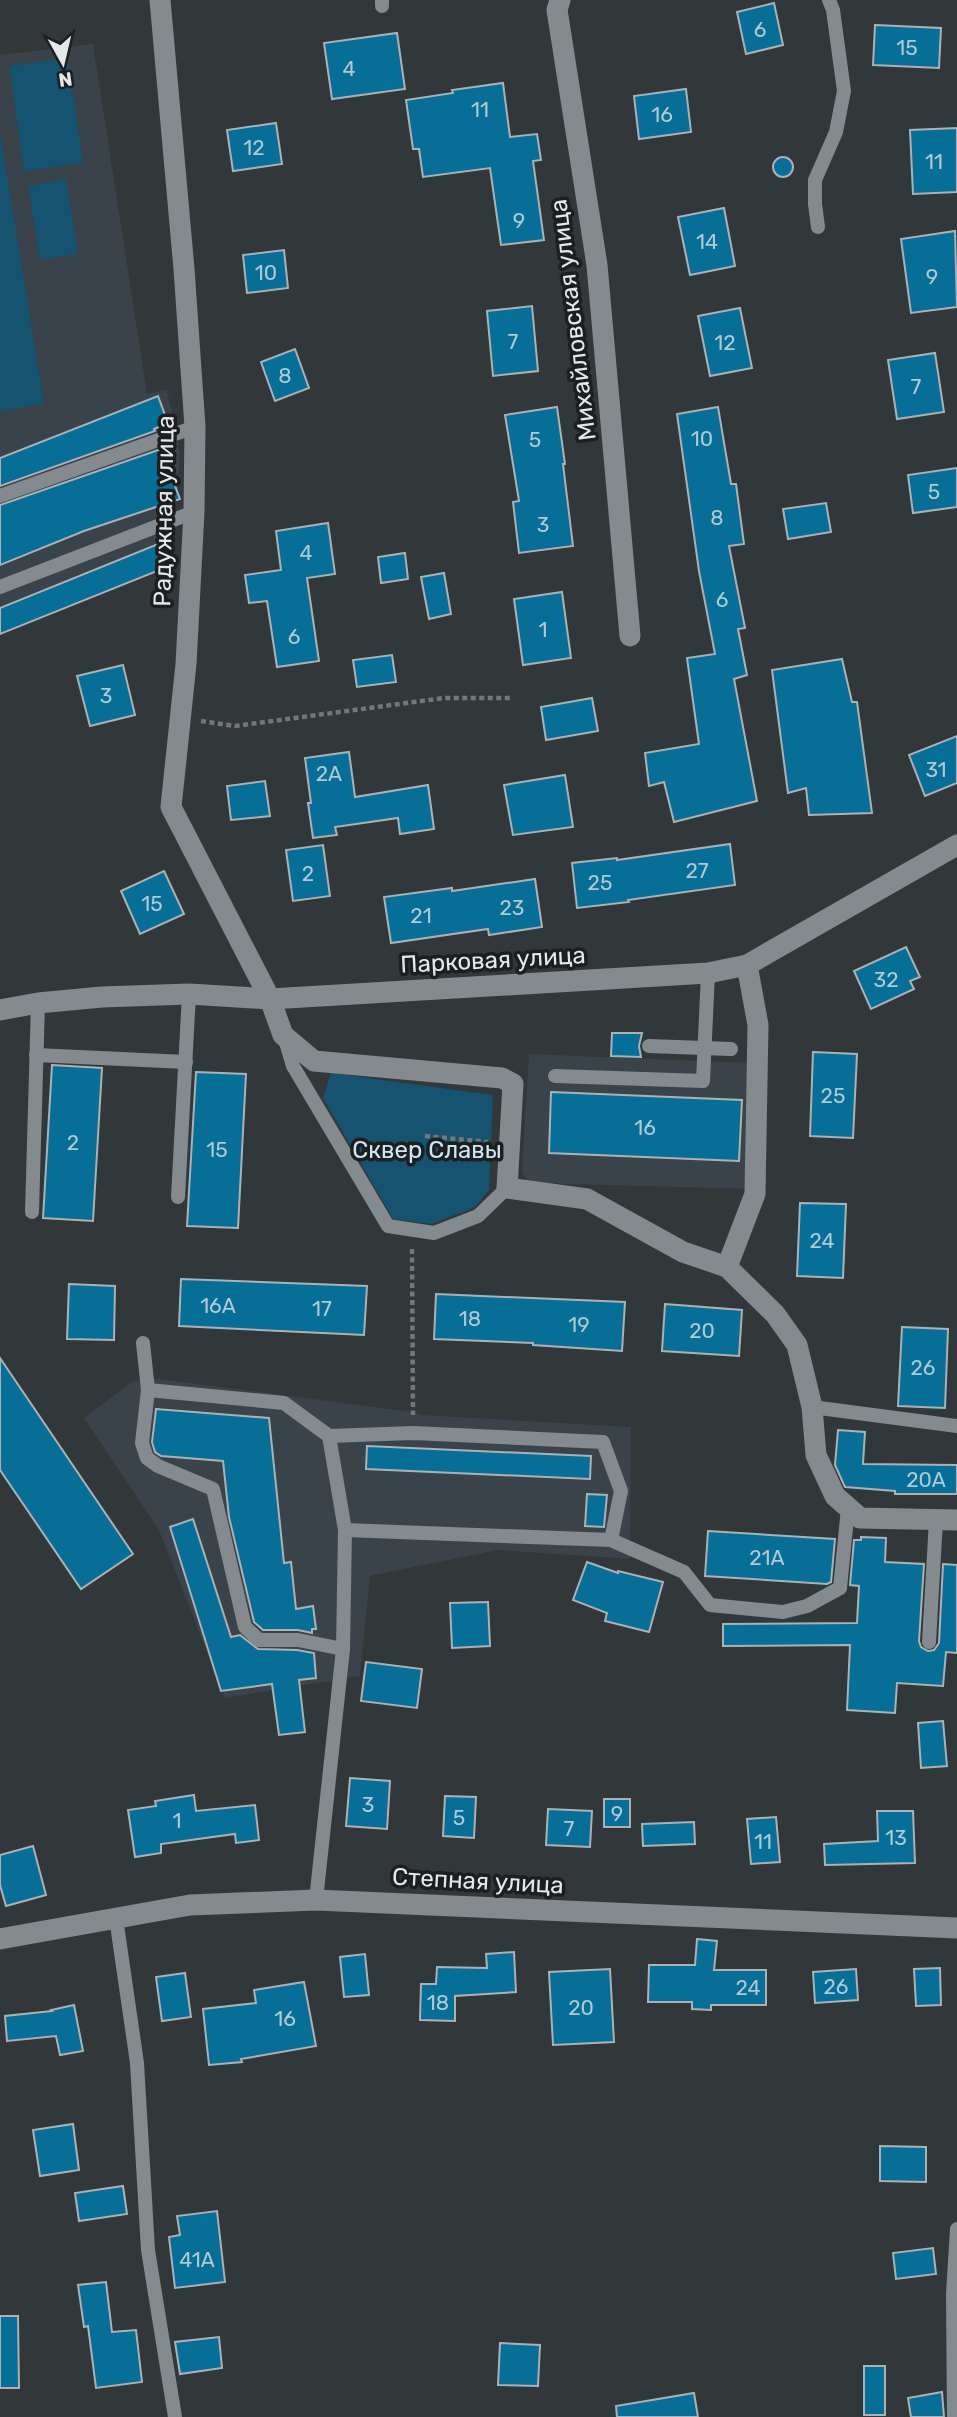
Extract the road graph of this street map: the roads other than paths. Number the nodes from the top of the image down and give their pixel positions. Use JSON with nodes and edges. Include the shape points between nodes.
{"nodes":[{"id":1,"x":160,"y":0,"type":"edge"},
{"id":2,"x":560,"y":0,"type":"edge"},
{"id":3,"x":829,"y":0,"type":"edge"},
{"id":4,"x":818,"y":227,"type":"dead end"},
{"id":5,"x":195,"y":427,"type":"junction"},
{"id":6,"x":0,"y":496,"type":"edge"},
{"id":7,"x":194,"y":512,"type":"junction"},
{"id":8,"x":0,"y":587,"type":"edge"},
{"id":9,"x":630,"y":636,"type":"dead end"},
{"id":10,"x":957,"y":845,"type":"edge"},
{"id":11,"x":747,"y":965,"type":"junction"},
{"id":12,"x":708,"y":973,"type":"junction"},
{"id":13,"x":189,"y":994,"type":"junction"},
{"id":14,"x":270,"y":999,"type":"junction"},
{"id":15,"x":38,"y":1003,"type":"junction"},
{"id":16,"x":0,"y":1010,"type":"edge"},
{"id":17,"x":283,"y":1035,"type":"junction"},
{"id":18,"x":649,"y":1046,"type":"dead end"},
{"id":19,"x":705,"y":1048,"type":"junction"},
{"id":20,"x":731,"y":1049,"type":"dead end"},
{"id":21,"x":36,"y":1055,"type":"junction"},
{"id":22,"x":186,"y":1062,"type":"junction"},
{"id":23,"x":555,"y":1076,"type":"dead end"},
{"id":24,"x":508,"y":1188,"type":"junction"},
{"id":25,"x":178,"y":1197,"type":"dead end"},
{"id":26,"x":32,"y":1212,"type":"dead end"},
{"id":27,"x":727,"y":1267,"type":"junction"},
{"id":28,"x":143,"y":1343,"type":"dead end"},
{"id":29,"x":148,"y":1390,"type":"junction"},
{"id":30,"x":812,"y":1407,"type":"junction"},
{"id":31,"x":957,"y":1426,"type":"edge"},
{"id":32,"x":329,"y":1436,"type":"junction"},
{"id":33,"x":848,"y":1508,"type":"junction"},
{"id":34,"x":947,"y":1520,"type":"edge"},
{"id":35,"x":345,"y":1530,"type":"junction"},
{"id":36,"x":611,"y":1540,"type":"junction"},
{"id":37,"x":929,"y":1642,"type":"dead end"},
{"id":38,"x":343,"y":1649,"type":"junction"},
{"id":39,"x":316,"y":1900,"type":"junction"},
{"id":40,"x":116,"y":1918,"type":"junction"},
{"id":41,"x":957,"y":1928,"type":"edge"},
{"id":42,"x":0,"y":1939,"type":"edge"},
{"id":43,"x":957,"y":2229,"type":"edge"},
{"id":44,"x":175,"y":2417,"type":"edge"},
{"id":45,"x":954,"y":2417,"type":"edge"}],
"edges":[{"from":1,"to":5,"type":"street","name":"Радужная улица"},
{"from":2,"to":9,"type":"street","name":"Михайловская улица","via":[[557,10],[597,265]]},
{"from":3,"to":4,"type":"lane","via":[[844,91],[836,132],[815,180]]},
{"from":5,"to":6,"type":"lane"},
{"from":5,"to":7,"type":"street","name":"Радужная улица"},
{"from":7,"to":8,"type":"lane"},
{"from":7,"to":14,"type":"street","name":"Радужная улица","via":[[171,807]]},
{"from":10,"to":11,"type":"street","name":"Парковая улица"},
{"from":11,"to":12,"type":"street","name":"Парковая улица"},
{"from":11,"to":27,"type":"street","via":[[758,1024],[755,1194]]},
{"from":12,"to":14,"type":"street","name":"Парковая улица"},
{"from":12,"to":19,"type":"lane"},
{"from":13,"to":14,"type":"street","name":"Парковая улица"},
{"from":13,"to":15,"type":"street","name":"Парковая улица"},
{"from":13,"to":22,"type":"lane"},
{"from":14,"to":17,"type":"street","name":"Радужная улица"},
{"from":15,"to":16,"type":"street","name":"Парковая улица"},
{"from":15,"to":21,"type":"lane"},
{"from":17,"to":24,"type":"street","via":[[314,1061],[502,1078],[513,1084]]},
{"from":17,"to":24,"type":"lane","via":[[293,1066],[388,1226],[434,1233],[478,1216]]},
{"from":18,"to":19,"type":"lane"},
{"from":19,"to":20,"type":"lane"},
{"from":19,"to":23,"type":"lane","via":[[703,1082]]},
{"from":21,"to":22,"type":"lane"},
{"from":21,"to":26,"type":"lane"},
{"from":22,"to":25,"type":"lane"},
{"from":24,"to":27,"type":"street","via":[[587,1199],[683,1252]]},
{"from":27,"to":30,"type":"street","via":[[775,1314],[797,1345]]},
{"from":28,"to":29,"type":"lane"},
{"from":29,"to":32,"type":"lane","via":[[284,1403]]},
{"from":29,"to":38,"type":"lane","via":[[142,1443],[147,1458],[213,1489],[245,1626],[259,1640],[298,1640]]},
{"from":30,"to":31,"type":"lane"},
{"from":30,"to":33,"type":"street","via":[[816,1455],[835,1496]]},
{"from":32,"to":35,"type":"lane"},
{"from":32,"to":36,"type":"lane","via":[[413,1433],[603,1442],[621,1491]]},
{"from":33,"to":34,"type":"street","via":[[860,1518]]},
{"from":33,"to":36,"type":"lane","via":[[840,1588],[807,1606],[783,1612],[710,1605],[684,1572]]},
{"from":34,"to":37,"type":"lane"},
{"from":35,"to":36,"type":"lane"},
{"from":35,"to":38,"type":"lane"},
{"from":38,"to":39,"type":"lane"},
{"from":39,"to":40,"type":"street","name":"Степная улица","via":[[190,1905]]},
{"from":39,"to":41,"type":"street","name":"Степная улица"},
{"from":40,"to":42,"type":"street","name":"Степная улица"},
{"from":40,"to":44,"type":"lane","via":[[137,2063],[148,2250]]},
{"from":43,"to":45,"type":"lane"}]}
